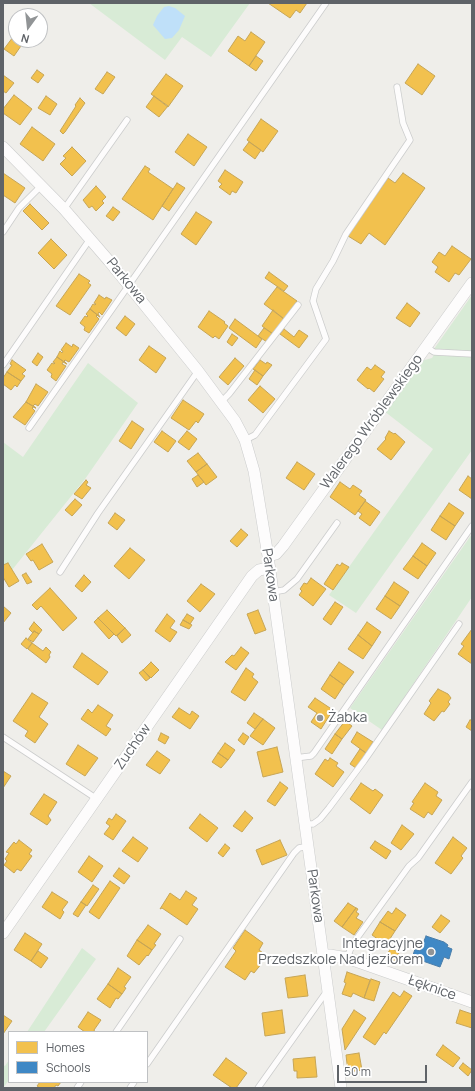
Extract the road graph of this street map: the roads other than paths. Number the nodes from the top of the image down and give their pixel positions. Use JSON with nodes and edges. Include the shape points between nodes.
{"nodes":[{"id":1,"x":326,"y":3,"type":"edge"},
{"id":2,"x":397,"y":87,"type":"dead end"},
{"id":3,"x":127,"y":120,"type":"dead end"},
{"id":4,"x":3,"y":147,"type":"edge"},
{"id":5,"x":41,"y":186,"type":"junction"},
{"id":6,"x":64,"y":209,"type":"junction"},
{"id":7,"x":3,"y":232,"type":"edge"},
{"id":8,"x":91,"y":238,"type":"junction"},
{"id":9,"x":472,"y":283,"type":"edge"},
{"id":10,"x":129,"y":285,"type":"junction"},
{"id":11,"x":298,"y":305,"type":"dead end"},
{"id":12,"x":426,"y":347,"type":"junction"},
{"id":13,"x":472,"y":354,"type":"edge"},
{"id":14,"x":3,"y":365,"type":"edge"},
{"id":15,"x":198,"y":371,"type":"junction"},
{"id":16,"x":221,"y":402,"type":"junction"},
{"id":17,"x":28,"y":428,"type":"dead end"},
{"id":18,"x":244,"y":440,"type":"junction"},
{"id":19,"x":337,"y":522,"type":"dead end"},
{"id":20,"x":472,"y":526,"type":"edge"},
{"id":21,"x":268,"y":556,"type":"junction"},
{"id":22,"x":269,"y":568,"type":"junction"},
{"id":23,"x":60,"y":572,"type":"dead end"},
{"id":24,"x":272,"y":592,"type":"junction"},
{"id":25,"x":459,"y":624,"type":"dead end"},
{"id":26,"x":3,"y":738,"type":"edge"},
{"id":27,"x":295,"y":758,"type":"junction"},
{"id":28,"x":472,"y":782,"type":"edge"},
{"id":29,"x":96,"y":799,"type":"junction"},
{"id":30,"x":305,"y":824,"type":"junction"},
{"id":31,"x":308,"y":846,"type":"junction"},
{"id":32,"x":3,"y":933,"type":"edge"},
{"id":33,"x":180,"y":939,"type":"dead end"},
{"id":34,"x":323,"y":955,"type":"junction"},
{"id":35,"x":347,"y":958,"type":"junction"},
{"id":36,"x":328,"y":989,"type":"junction"},
{"id":37,"x":472,"y":1002,"type":"edge"},
{"id":38,"x":117,"y":1031,"type":"edge"},
{"id":39,"x":148,"y":1063,"type":"edge"},
{"id":40,"x":258,"y":1088,"type":"edge"},
{"id":41,"x":340,"y":1088,"type":"edge"}],
"edges":[{"from":1,"to":10,"type":"lane"},
{"from":2,"to":18,"type":"lane","via":[[403,123],[410,140],[346,234],[316,289],[313,301],[326,339],[255,435]]},
{"from":3,"to":6,"type":"lane"},
{"from":4,"to":5,"type":"street","name":"Parkowa"},
{"from":5,"to":6,"type":"street","name":"Parkowa"},
{"from":5,"to":7,"type":"lane","via":[[19,208]]},
{"from":6,"to":8,"type":"street","name":"Parkowa"},
{"from":8,"to":10,"type":"street","name":"Parkowa"},
{"from":8,"to":14,"type":"lane"},
{"from":9,"to":12,"type":"street","name":"Walerego Wróblewskiego"},
{"from":10,"to":15,"type":"street","name":"Parkowa"},
{"from":10,"to":17,"type":"lane"},
{"from":11,"to":16,"type":"lane"},
{"from":12,"to":13,"type":"lane","via":[[434,352]]},
{"from":12,"to":21,"type":"street","name":"Walerego Wróblewskiego","via":[[283,546],[276,554]]},
{"from":15,"to":16,"type":"street","name":"Parkowa"},
{"from":15,"to":23,"type":"lane","via":[[98,513]]},
{"from":16,"to":18,"type":"street","name":"Parkowa","via":[[235,421]]},
{"from":18,"to":21,"type":"street","name":"Parkowa","via":[[254,471]]},
{"from":19,"to":24,"type":"lane","via":[[297,579],[284,590]]},
{"from":20,"to":27,"type":"lane","via":[[314,753]]},
{"from":21,"to":22,"type":"street","name":"Parkowa"},
{"from":22,"to":24,"type":"street","name":"Parkowa"},
{"from":22,"to":29,"type":"street","name":"Zuchów","via":[[259,570],[252,576]]},
{"from":24,"to":27,"type":"street","name":"Parkowa"},
{"from":25,"to":30,"type":"lane","via":[[329,808],[313,824]]},
{"from":26,"to":29,"type":"lane"},
{"from":27,"to":30,"type":"street","name":"Parkowa"},
{"from":28,"to":35,"type":"lane","via":[[418,858],[388,894],[352,945]]},
{"from":29,"to":32,"type":"street","name":"Zuchów"},
{"from":30,"to":31,"type":"street","name":"Parkowa"},
{"from":31,"to":34,"type":"street","name":"Parkowa"},
{"from":31,"to":39,"type":"lane","via":[[299,848],[294,853]]},
{"from":33,"to":38,"type":"lane"},
{"from":34,"to":35,"type":"street","name":"Łęknice"},
{"from":34,"to":36,"type":"street","name":"Parkowa"},
{"from":35,"to":37,"type":"street","name":"Łęknice"},
{"from":36,"to":40,"type":"lane"},
{"from":36,"to":41,"type":"street","name":"Parkowa"}]}
